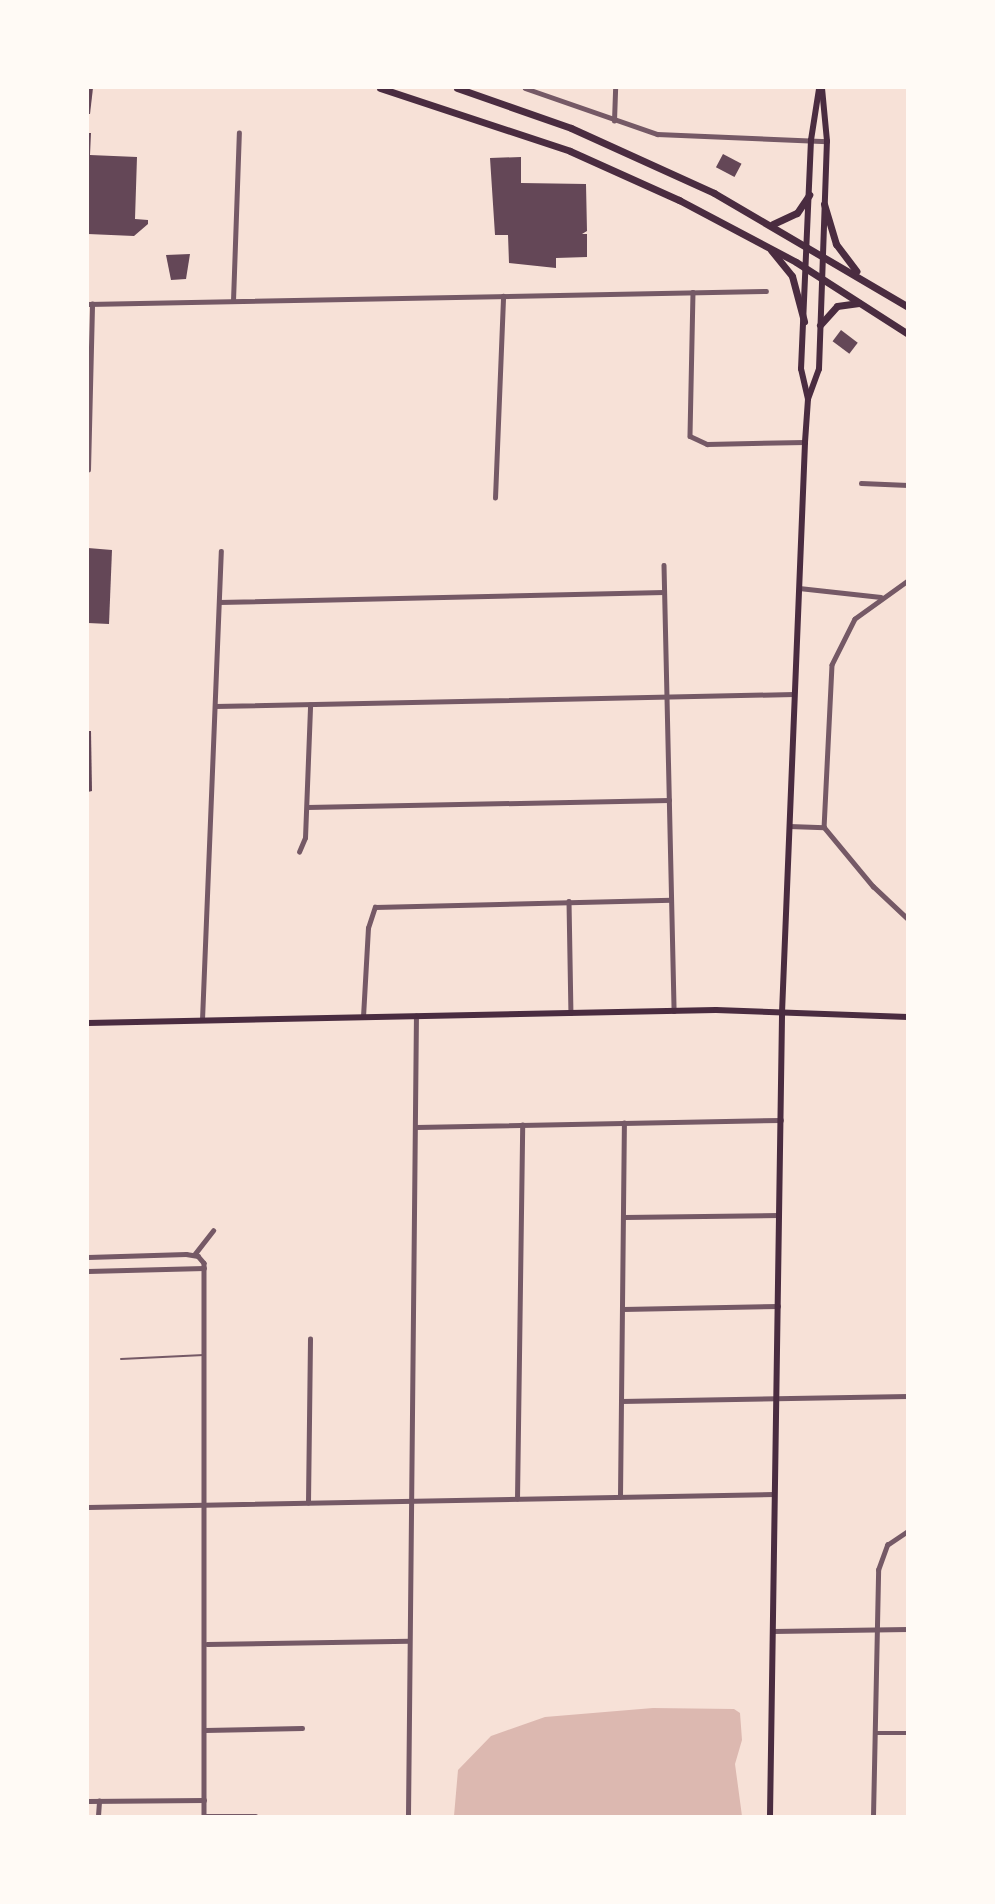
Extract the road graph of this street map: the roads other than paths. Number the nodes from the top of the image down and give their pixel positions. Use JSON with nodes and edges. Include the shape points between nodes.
{"nodes":[{"id":1,"x":380,"y":88,"type":"edge"},
{"id":2,"x":457,"y":88,"type":"edge"},
{"id":3,"x":525,"y":88,"type":"edge"},
{"id":4,"x":615,"y":88,"type":"edge"},
{"id":5,"x":821,"y":88,"type":"edge"},
{"id":6,"x":614,"y":121,"type":"junction"},
{"id":7,"x":239,"y":133,"type":"dead end"},
{"id":8,"x":811,"y":140,"type":"junction"},
{"id":9,"x":828,"y":141,"type":"junction"},
{"id":10,"x":809,"y":195,"type":"junction"},
{"id":11,"x":824,"y":204,"type":"junction"},
{"id":12,"x":773,"y":225,"type":"junction"},
{"id":13,"x":807,"y":245,"type":"junction"},
{"id":14,"x":769,"y":247,"type":"junction"},
{"id":15,"x":822,"y":254,"type":"junction"},
{"id":16,"x":806,"y":269,"type":"junction"},
{"id":17,"x":862,"y":277,"type":"junction"},
{"id":18,"x":821,"y":278,"type":"junction"},
{"id":19,"x":766,"y":291,"type":"dead end"},
{"id":20,"x":693,"y":292,"type":"junction"},
{"id":21,"x":503,"y":296,"type":"junction"},
{"id":22,"x":233,"y":301,"type":"junction"},
{"id":23,"x":862,"y":303,"type":"junction"},
{"id":24,"x":90,"y":304,"type":"edge"},
{"id":25,"x":908,"y":307,"type":"edge"},
{"id":26,"x":804,"y":321,"type":"junction"},
{"id":27,"x":820,"y":325,"type":"junction"},
{"id":28,"x":908,"y":334,"type":"edge"},
{"id":29,"x":808,"y":399,"type":"junction"},
{"id":30,"x":805,"y":442,"type":"junction"},
{"id":31,"x":88,"y":470,"type":"edge"},
{"id":32,"x":862,"y":483,"type":"dead end"},
{"id":33,"x":908,"y":485,"type":"edge"},
{"id":34,"x":495,"y":498,"type":"dead end"},
{"id":35,"x":221,"y":551,"type":"dead end"},
{"id":36,"x":664,"y":565,"type":"dead end"},
{"id":37,"x":908,"y":581,"type":"edge"},
{"id":38,"x":799,"y":588,"type":"junction"},
{"id":39,"x":664,"y":592,"type":"junction"},
{"id":40,"x":882,"y":597,"type":"junction"},
{"id":41,"x":219,"y":602,"type":"junction"},
{"id":42,"x":794,"y":694,"type":"junction"},
{"id":43,"x":666,"y":698,"type":"junction"},
{"id":44,"x":310,"y":705,"type":"junction"},
{"id":45,"x":215,"y":706,"type":"junction"},
{"id":46,"x":669,"y":800,"type":"junction"},
{"id":47,"x":307,"y":807,"type":"junction"},
{"id":48,"x":788,"y":826,"type":"junction"},
{"id":49,"x":824,"y":827,"type":"junction"},
{"id":50,"x":299,"y":852,"type":"dead end"},
{"id":51,"x":671,"y":900,"type":"junction"},
{"id":52,"x":569,"y":901,"type":"junction"},
{"id":53,"x":908,"y":919,"type":"edge"},
{"id":54,"x":674,"y":1011,"type":"junction"},
{"id":55,"x":571,"y":1013,"type":"junction"},
{"id":56,"x":782,"y":1013,"type":"junction"},
{"id":57,"x":416,"y":1016,"type":"junction"},
{"id":58,"x":363,"y":1017,"type":"junction"},
{"id":59,"x":908,"y":1017,"type":"edge"},
{"id":60,"x":201,"y":1020,"type":"junction"},
{"id":61,"x":88,"y":1023,"type":"edge"},
{"id":62,"x":780,"y":1120,"type":"junction"},
{"id":63,"x":624,"y":1123,"type":"junction"},
{"id":64,"x":522,"y":1125,"type":"junction"},
{"id":65,"x":416,"y":1127,"type":"junction"},
{"id":66,"x":779,"y":1215,"type":"junction"},
{"id":67,"x":624,"y":1217,"type":"junction"},
{"id":68,"x":213,"y":1231,"type":"dead end"},
{"id":69,"x":194,"y":1255,"type":"junction"},
{"id":70,"x":88,"y":1257,"type":"edge"},
{"id":71,"x":204,"y":1268,"type":"junction"},
{"id":72,"x":88,"y":1271,"type":"edge"},
{"id":73,"x":778,"y":1306,"type":"junction"},
{"id":74,"x":623,"y":1309,"type":"junction"},
{"id":75,"x":310,"y":1339,"type":"dead end"},
{"id":76,"x":206,"y":1355,"type":"junction"},
{"id":77,"x":121,"y":1359,"type":"dead end"},
{"id":78,"x":908,"y":1396,"type":"edge"},
{"id":79,"x":776,"y":1399,"type":"junction"},
{"id":80,"x":621,"y":1401,"type":"junction"},
{"id":81,"x":774,"y":1494,"type":"junction"},
{"id":82,"x":620,"y":1497,"type":"junction"},
{"id":83,"x":517,"y":1499,"type":"junction"},
{"id":84,"x":411,"y":1502,"type":"junction"},
{"id":85,"x":308,"y":1503,"type":"junction"},
{"id":86,"x":204,"y":1504,"type":"junction"},
{"id":87,"x":88,"y":1507,"type":"edge"},
{"id":88,"x":908,"y":1531,"type":"edge"},
{"id":89,"x":908,"y":1629,"type":"edge"},
{"id":90,"x":876,"y":1630,"type":"junction"},
{"id":91,"x":773,"y":1631,"type":"junction"},
{"id":92,"x":409,"y":1641,"type":"junction"},
{"id":93,"x":206,"y":1644,"type":"junction"},
{"id":94,"x":302,"y":1728,"type":"dead end"},
{"id":95,"x":205,"y":1730,"type":"junction"},
{"id":96,"x":875,"y":1733,"type":"junction"},
{"id":97,"x":908,"y":1733,"type":"edge"},
{"id":98,"x":204,"y":1800,"type":"junction"},
{"id":99,"x":88,"y":1801,"type":"edge"},
{"id":100,"x":99,"y":1801,"type":"junction"},
{"id":101,"x":98,"y":1816,"type":"edge"},
{"id":102,"x":204,"y":1816,"type":"edge"},
{"id":103,"x":256,"y":1816,"type":"edge"},
{"id":104,"x":408,"y":1816,"type":"edge"},
{"id":105,"x":770,"y":1816,"type":"edge"},
{"id":106,"x":873,"y":1816,"type":"edge"}],
"edges":[{"from":1,"to":14,"type":"highway","via":[[570,151]]},
{"from":2,"to":12,"type":"highway","via":[[610,145]]},
{"from":3,"to":6,"type":"street"},
{"from":4,"to":6,"type":"street"},
{"from":5,"to":8,"type":"main road"},
{"from":5,"to":9,"type":"main road"},
{"from":6,"to":8,"type":"street","via":[[657,134]]},
{"from":7,"to":22,"type":"street"},
{"from":8,"to":9,"type":"street"},
{"from":8,"to":10,"type":"main road"},
{"from":9,"to":11,"type":"main road"},
{"from":10,"to":12,"type":"highway","via":[[797,213]]},
{"from":10,"to":13,"type":"main road"},
{"from":11,"to":15,"type":"main road"},
{"from":11,"to":17,"type":"highway","via":[[836,244]]},
{"from":12,"to":13,"type":"highway"},
{"from":13,"to":15,"type":"highway"},
{"from":13,"to":16,"type":"main road"},
{"from":14,"to":16,"type":"highway"},
{"from":14,"to":26,"type":"highway","via":[[792,276]]},
{"from":15,"to":17,"type":"highway"},
{"from":15,"to":18,"type":"main road"},
{"from":16,"to":18,"type":"highway"},
{"from":16,"to":26,"type":"main road"},
{"from":17,"to":25,"type":"highway"},
{"from":18,"to":23,"type":"highway"},
{"from":18,"to":27,"type":"main road"},
{"from":19,"to":20,"type":"street"},
{"from":20,"to":21,"type":"street"},
{"from":20,"to":30,"type":"street","via":[[690,436],[707,444]]},
{"from":21,"to":22,"type":"street"},
{"from":21,"to":34,"type":"street"},
{"from":22,"to":24,"type":"street"},
{"from":23,"to":27,"type":"highway","via":[[837,306]]},
{"from":23,"to":28,"type":"highway"},
{"from":24,"to":31,"type":"street"},
{"from":26,"to":29,"type":"main road","via":[[802,369]]},
{"from":27,"to":29,"type":"main road","via":[[819,369]]},
{"from":29,"to":30,"type":"main road"},
{"from":30,"to":38,"type":"main road"},
{"from":32,"to":33,"type":"street"},
{"from":35,"to":41,"type":"street"},
{"from":36,"to":39,"type":"street"},
{"from":37,"to":40,"type":"street"},
{"from":38,"to":40,"type":"street"},
{"from":38,"to":42,"type":"main road"},
{"from":39,"to":41,"type":"street"},
{"from":39,"to":43,"type":"street"},
{"from":40,"to":49,"type":"street","via":[[855,619],[832,665]]},
{"from":41,"to":45,"type":"street"},
{"from":42,"to":43,"type":"street"},
{"from":42,"to":48,"type":"main road"},
{"from":43,"to":44,"type":"street"},
{"from":43,"to":46,"type":"street"},
{"from":44,"to":45,"type":"street"},
{"from":44,"to":47,"type":"street"},
{"from":45,"to":60,"type":"street"},
{"from":46,"to":47,"type":"street"},
{"from":46,"to":51,"type":"street"},
{"from":47,"to":50,"type":"street"},
{"from":48,"to":49,"type":"street"},
{"from":48,"to":56,"type":"main road"},
{"from":49,"to":53,"type":"street","via":[[873,886]]},
{"from":51,"to":52,"type":"street"},
{"from":51,"to":54,"type":"street"},
{"from":52,"to":55,"type":"street"},
{"from":52,"to":58,"type":"street","via":[[385,905],[371,910]]},
{"from":54,"to":55,"type":"main road"},
{"from":54,"to":56,"type":"main road"},
{"from":55,"to":57,"type":"main road"},
{"from":56,"to":59,"type":"main road"},
{"from":56,"to":62,"type":"main road"},
{"from":57,"to":58,"type":"main road"},
{"from":57,"to":65,"type":"street"},
{"from":58,"to":60,"type":"main road"},
{"from":60,"to":61,"type":"main road"},
{"from":62,"to":63,"type":"street"},
{"from":62,"to":66,"type":"main road"},
{"from":63,"to":64,"type":"street"},
{"from":63,"to":67,"type":"street"},
{"from":64,"to":65,"type":"street"},
{"from":64,"to":83,"type":"street"},
{"from":65,"to":84,"type":"street"},
{"from":66,"to":67,"type":"street"},
{"from":66,"to":73,"type":"main road"},
{"from":67,"to":74,"type":"street"},
{"from":68,"to":69,"type":"street"},
{"from":69,"to":70,"type":"street"},
{"from":69,"to":71,"type":"street","via":[[204,1260]]},
{"from":71,"to":72,"type":"street"},
{"from":71,"to":76,"type":"street"},
{"from":73,"to":74,"type":"street"},
{"from":73,"to":79,"type":"main road"},
{"from":74,"to":80,"type":"street"},
{"from":75,"to":85,"type":"street"},
{"from":76,"to":77,"type":"lane"},
{"from":76,"to":86,"type":"street"},
{"from":78,"to":79,"type":"street"},
{"from":79,"to":80,"type":"street"},
{"from":79,"to":81,"type":"main road"},
{"from":80,"to":82,"type":"street"},
{"from":81,"to":82,"type":"street"},
{"from":81,"to":91,"type":"main road"},
{"from":82,"to":83,"type":"street"},
{"from":83,"to":84,"type":"street"},
{"from":84,"to":85,"type":"street"},
{"from":84,"to":92,"type":"street"},
{"from":85,"to":86,"type":"street"},
{"from":86,"to":87,"type":"street"},
{"from":86,"to":93,"type":"street"},
{"from":88,"to":90,"type":"street","via":[[896,1536],[881,1556]]},
{"from":89,"to":90,"type":"street"},
{"from":90,"to":91,"type":"street"},
{"from":90,"to":96,"type":"street"},
{"from":91,"to":105,"type":"main road"},
{"from":92,"to":93,"type":"street"},
{"from":92,"to":104,"type":"street"},
{"from":93,"to":95,"type":"street"},
{"from":94,"to":95,"type":"street"},
{"from":95,"to":98,"type":"street"},
{"from":96,"to":97,"type":"street"},
{"from":96,"to":106,"type":"street"},
{"from":98,"to":100,"type":"street"},
{"from":98,"to":102,"type":"street"},
{"from":99,"to":100,"type":"street"},
{"from":100,"to":101,"type":"street"},
{"from":102,"to":103,"type":"street"}]}
